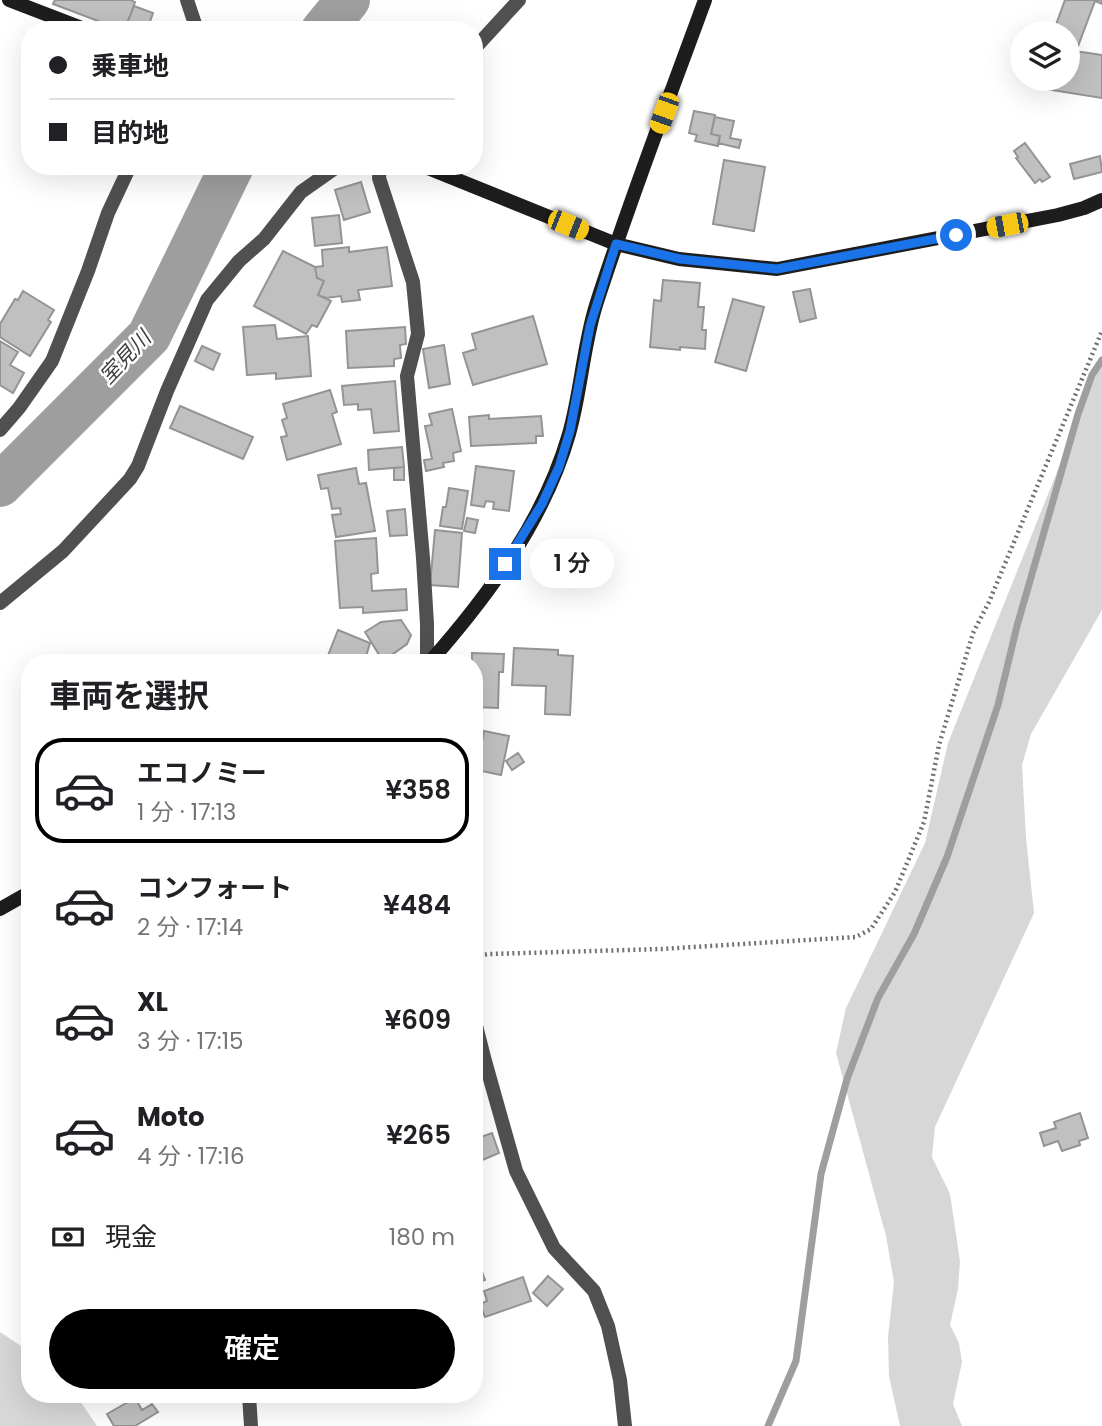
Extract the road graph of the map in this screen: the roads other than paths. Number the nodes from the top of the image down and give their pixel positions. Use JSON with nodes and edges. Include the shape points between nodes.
{"nodes":[{"id":1,"x":9,"y":0,"type":"edge"},
{"id":2,"x":187,"y":0,"type":"edge"},
{"id":3,"x":519,"y":0,"type":"edge"},
{"id":4,"x":705,"y":0,"type":"edge"},
{"id":5,"x":64,"y":21,"type":"edge"},
{"id":6,"x":194,"y":21,"type":"edge"},
{"id":7,"x":483,"y":39,"type":"edge"},
{"id":8,"x":126,"y":175,"type":"edge"},
{"id":9,"x":325,"y":175,"type":"edge"},
{"id":10,"x":379,"y":175,"type":"edge"},
{"id":11,"x":445,"y":175,"type":"edge"},
{"id":12,"x":1102,"y":200,"type":"edge"},
{"id":13,"x":616,"y":244,"type":"junction"},
{"id":14,"x":0,"y":430,"type":"edge"},
{"id":15,"x":0,"y":603,"type":"edge"},
{"id":16,"x":428,"y":654,"type":"edge"},
{"id":17,"x":436,"y":654,"type":"edge"},
{"id":18,"x":21,"y":897,"type":"edge"},
{"id":19,"x":0,"y":909,"type":"edge"},
{"id":20,"x":483,"y":1051,"type":"edge"},
{"id":21,"x":250,"y":1403,"type":"edge"},
{"id":22,"x":251,"y":1426,"type":"edge"},
{"id":23,"x":625,"y":1426,"type":"edge"}],
"edges":[{"from":1,"to":5,"type":"street"},
{"from":2,"to":6,"type":"street"},
{"from":3,"to":7,"type":"street"},
{"from":4,"to":13,"type":"street"},
{"from":8,"to":14,"type":"street","via":[[52,361]]},
{"from":9,"to":15,"type":"street","via":[[302,191],[207,300],[130,479],[63,551]]},
{"from":10,"to":16,"type":"street","via":[[413,282],[418,334],[407,376]]},
{"from":11,"to":13,"type":"street"},
{"from":12,"to":13,"type":"street","via":[[1058,215],[777,269],[680,259]]},
{"from":13,"to":17,"type":"street","via":[[590,326],[559,467],[519,544],[467,620]]},
{"from":18,"to":19,"type":"street"},
{"from":20,"to":23,"type":"street","via":[[516,1171],[554,1248],[594,1291],[608,1326]]},
{"from":21,"to":22,"type":"street"}]}
